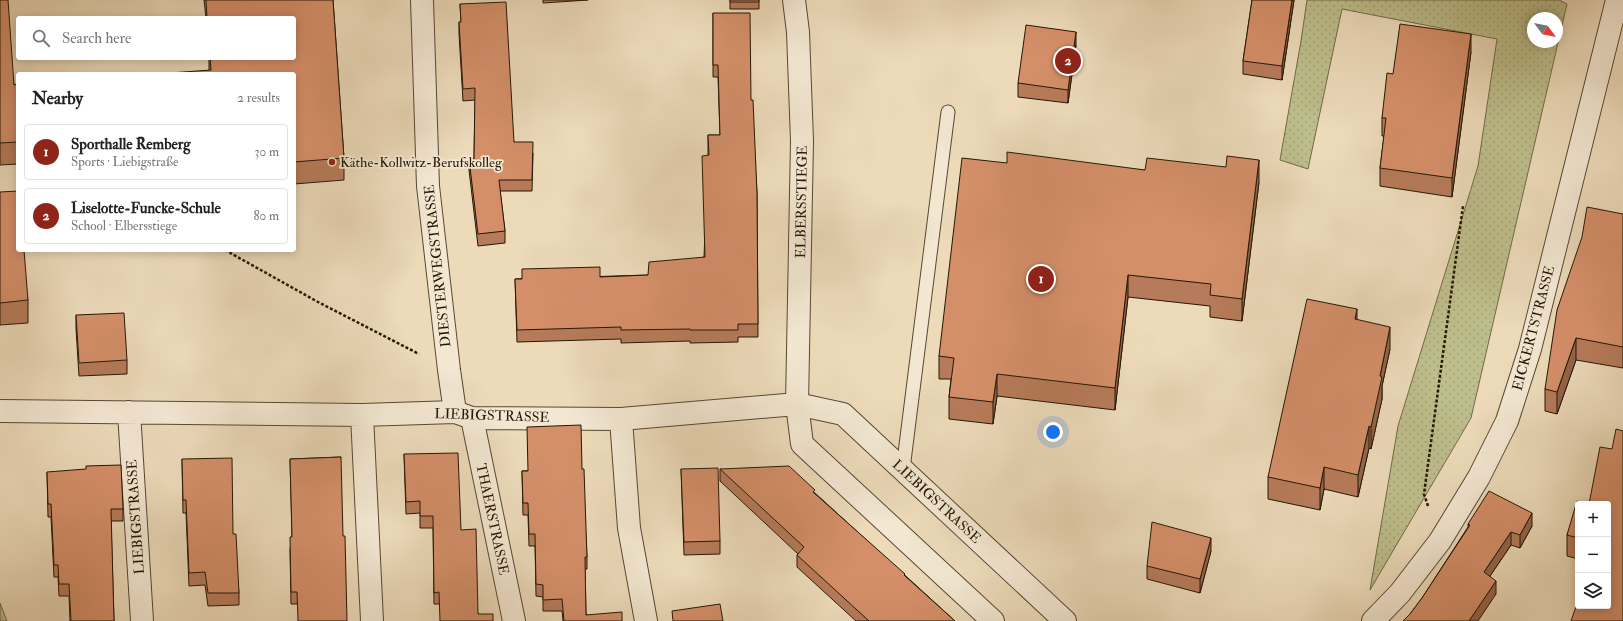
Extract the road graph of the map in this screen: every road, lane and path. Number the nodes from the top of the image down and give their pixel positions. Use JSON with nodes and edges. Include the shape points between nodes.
{"nodes":[{"id":1,"x":422,"y":0,"type":"edge"},
{"id":2,"x":794,"y":0,"type":"edge"},
{"id":3,"x":1617,"y":0,"type":"edge"},
{"id":4,"x":948,"y":112,"type":"dead end"},
{"id":5,"x":1463,"y":206,"type":"dead end"},
{"id":6,"x":228,"y":252,"type":"edge"},
{"id":7,"x":449,"y":370,"type":"junction"},
{"id":8,"x":797,"y":404,"type":"junction"},
{"id":9,"x":0,"y":411,"type":"edge"},
{"id":10,"x":129,"y":412,"type":"junction"},
{"id":11,"x":362,"y":415,"type":"junction"},
{"id":12,"x":464,"y":415,"type":"junction"},
{"id":13,"x":621,"y":418,"type":"junction"},
{"id":14,"x":903,"y":469,"type":"junction"},
{"id":15,"x":1440,"y":541,"type":"junction"},
{"id":16,"x":142,"y":621,"type":"edge"},
{"id":17,"x":372,"y":621,"type":"edge"},
{"id":18,"x":514,"y":621,"type":"edge"},
{"id":19,"x":646,"y":621,"type":"edge"},
{"id":20,"x":993,"y":621,"type":"edge"},
{"id":21,"x":1065,"y":621,"type":"edge"},
{"id":22,"x":1373,"y":621,"type":"edge"}],
"edges":[{"from":1,"to":7,"type":"street","name":"DIESTERWEGSTRASSE","via":[[428,186]]},
{"from":2,"to":8,"type":"street","name":"ELBERSSTIEGE","via":[[798,32],[802,141]]},
{"from":3,"to":15,"type":"street","name":"EICKERTSTRASSE","via":[[1530,349],[1507,421],[1479,477]]},
{"from":4,"to":14,"type":"lane"},
{"from":5,"to":15,"type":"path","via":[[1424,494]]},
{"from":6,"to":7,"type":"path"},
{"from":7,"to":12,"type":"street","name":"DIESTERWEGSTRASSE"},
{"from":8,"to":13,"type":"street","name":"LIEBIGSTRASSE"},
{"from":8,"to":14,"type":"street","name":"LIEBIGSTRASSE","via":[[843,414]]},
{"from":8,"to":20,"type":"street","via":[[802,444]]},
{"from":9,"to":10,"type":"street","name":"LIEBIGSTRASSE"},
{"from":10,"to":11,"type":"street","name":"LIEBIGSTRASSE"},
{"from":10,"to":16,"type":"street","name":"LIEBIGSTRASSE"},
{"from":11,"to":12,"type":"street","name":"LIEBIGSTRASSE"},
{"from":11,"to":17,"type":"street"},
{"from":12,"to":13,"type":"street","name":"LIEBIGSTRASSE"},
{"from":12,"to":18,"type":"street","name":"THAERSTRASSE"},
{"from":13,"to":19,"type":"street","via":[[629,528]]},
{"from":14,"to":21,"type":"street","name":"LIEBIGSTRASSE"},
{"from":15,"to":22,"type":"street","name":"EICKERTSTRASSE","via":[[1400,593]]}]}
